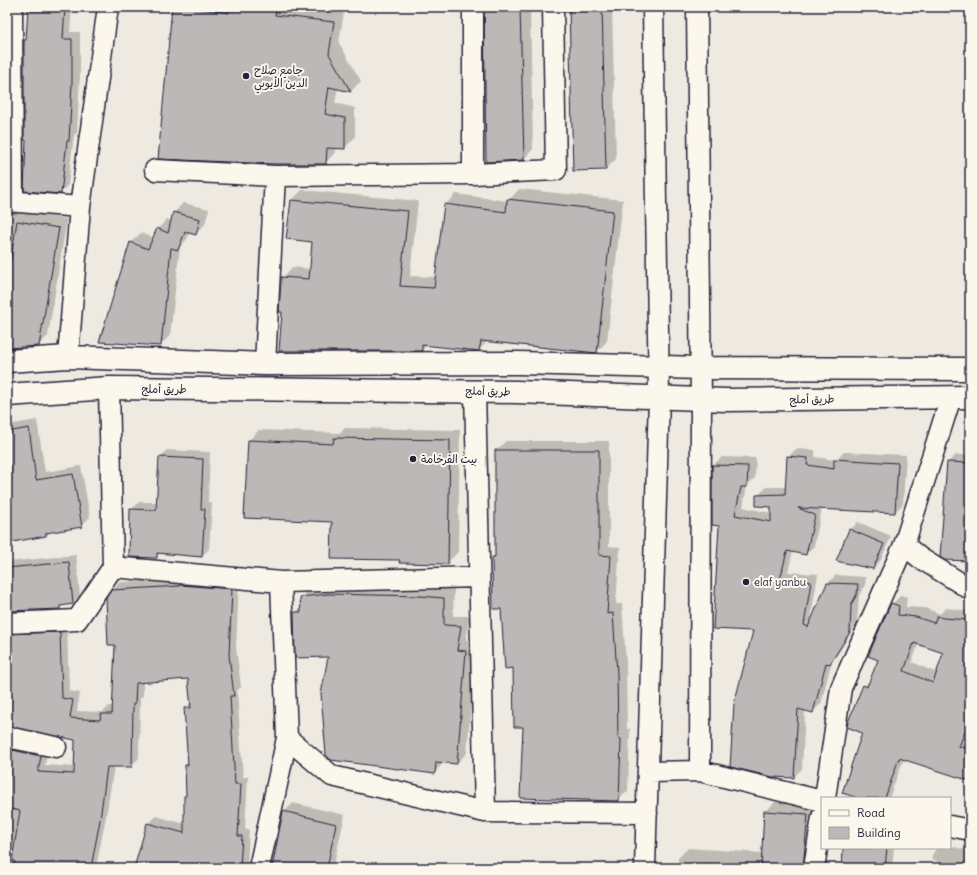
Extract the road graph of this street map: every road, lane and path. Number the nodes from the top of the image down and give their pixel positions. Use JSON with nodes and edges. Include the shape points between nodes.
{"nodes":[{"id":1,"x":12,"y":7,"type":"edge"},
{"id":2,"x":108,"y":7,"type":"edge"},
{"id":3,"x":473,"y":7,"type":"edge"},
{"id":4,"x":553,"y":7,"type":"edge"},
{"id":5,"x":653,"y":7,"type":"edge"},
{"id":6,"x":697,"y":7,"type":"edge"},
{"id":7,"x":155,"y":170,"type":"dead end"},
{"id":8,"x":473,"y":174,"type":"junction"},
{"id":9,"x":275,"y":176,"type":"junction"},
{"id":10,"x":10,"y":202,"type":"edge"},
{"id":11,"x":80,"y":207,"type":"junction"},
{"id":12,"x":68,"y":357,"type":"junction"},
{"id":13,"x":7,"y":361,"type":"edge"},
{"id":14,"x":265,"y":364,"type":"junction"},
{"id":15,"x":658,"y":367,"type":"junction"},
{"id":16,"x":701,"y":368,"type":"junction"},
{"id":17,"x":970,"y":369,"type":"edge"},
{"id":18,"x":110,"y":388,"type":"junction"},
{"id":19,"x":476,"y":391,"type":"junction"},
{"id":20,"x":7,"y":395,"type":"edge"},
{"id":21,"x":659,"y":397,"type":"junction"},
{"id":22,"x":960,"y":397,"type":"edge"},
{"id":23,"x":701,"y":399,"type":"junction"},
{"id":24,"x":904,"y":545,"type":"junction"},
{"id":25,"x":113,"y":567,"type":"junction"},
{"id":26,"x":479,"y":577,"type":"junction"},
{"id":27,"x":281,"y":582,"type":"junction"},
{"id":28,"x":970,"y":589,"type":"edge"},
{"id":29,"x":7,"y":623,"type":"edge"},
{"id":30,"x":7,"y":737,"type":"edge"},
{"id":31,"x":287,"y":738,"type":"junction"},
{"id":32,"x":56,"y":747,"type":"dead end"},
{"id":33,"x":700,"y":771,"type":"junction"},
{"id":34,"x":648,"y":772,"type":"junction"},
{"id":35,"x":825,"y":797,"type":"edge"},
{"id":36,"x":821,"y":801,"type":"edge"},
{"id":37,"x":485,"y":812,"type":"junction"},
{"id":38,"x":646,"y":813,"type":"junction"},
{"id":39,"x":821,"y":824,"type":"edge"},
{"id":40,"x":951,"y":826,"type":"edge"},
{"id":41,"x":970,"y":830,"type":"edge"},
{"id":42,"x":259,"y":868,"type":"edge"},
{"id":43,"x":645,"y":868,"type":"edge"},
{"id":44,"x":814,"y":868,"type":"edge"}],
"edges":[{"from":1,"to":10,"type":"street"},
{"from":2,"to":11,"type":"street"},
{"from":3,"to":8,"type":"street"},
{"from":4,"to":8,"type":"street","via":[[556,170]]},
{"from":5,"to":15,"type":"street"},
{"from":6,"to":16,"type":"street"},
{"from":7,"to":9,"type":"street"},
{"from":8,"to":9,"type":"street"},
{"from":9,"to":14,"type":"street"},
{"from":10,"to":11,"type":"street"},
{"from":11,"to":12,"type":"street"},
{"from":12,"to":13,"type":"highway"},
{"from":12,"to":14,"type":"highway"},
{"from":14,"to":15,"type":"highway","via":[[519,363]]},
{"from":15,"to":16,"type":"highway"},
{"from":15,"to":21,"type":"street"},
{"from":16,"to":17,"type":"highway"},
{"from":16,"to":23,"type":"street"},
{"from":18,"to":19,"type":"highway","name":"طريق أملج"},
{"from":18,"to":20,"type":"highway","name":"طريق أملج"},
{"from":18,"to":25,"type":"street"},
{"from":19,"to":21,"type":"highway","name":"طريق أملج"},
{"from":19,"to":26,"type":"street"},
{"from":21,"to":23,"type":"highway","name":"طريق أملج"},
{"from":21,"to":34,"type":"street"},
{"from":22,"to":23,"type":"highway","name":"طريق أملج"},
{"from":22,"to":24,"type":"street"},
{"from":23,"to":33,"type":"street"},
{"from":24,"to":28,"type":"street"},
{"from":24,"to":35,"type":"street","via":[[841,688]]},
{"from":25,"to":27,"type":"street"},
{"from":25,"to":29,"type":"street","via":[[77,620]]},
{"from":26,"to":27,"type":"street"},
{"from":26,"to":37,"type":"street"},
{"from":27,"to":31,"type":"street"},
{"from":30,"to":32,"type":"street"},
{"from":31,"to":37,"type":"street","via":[[332,776]]},
{"from":31,"to":42,"type":"street"},
{"from":33,"to":34,"type":"street"},
{"from":33,"to":36,"type":"street"},
{"from":34,"to":38,"type":"street"},
{"from":37,"to":38,"type":"street"},
{"from":38,"to":43,"type":"street"},
{"from":39,"to":44,"type":"street"},
{"from":40,"to":41,"type":"street"}]}
